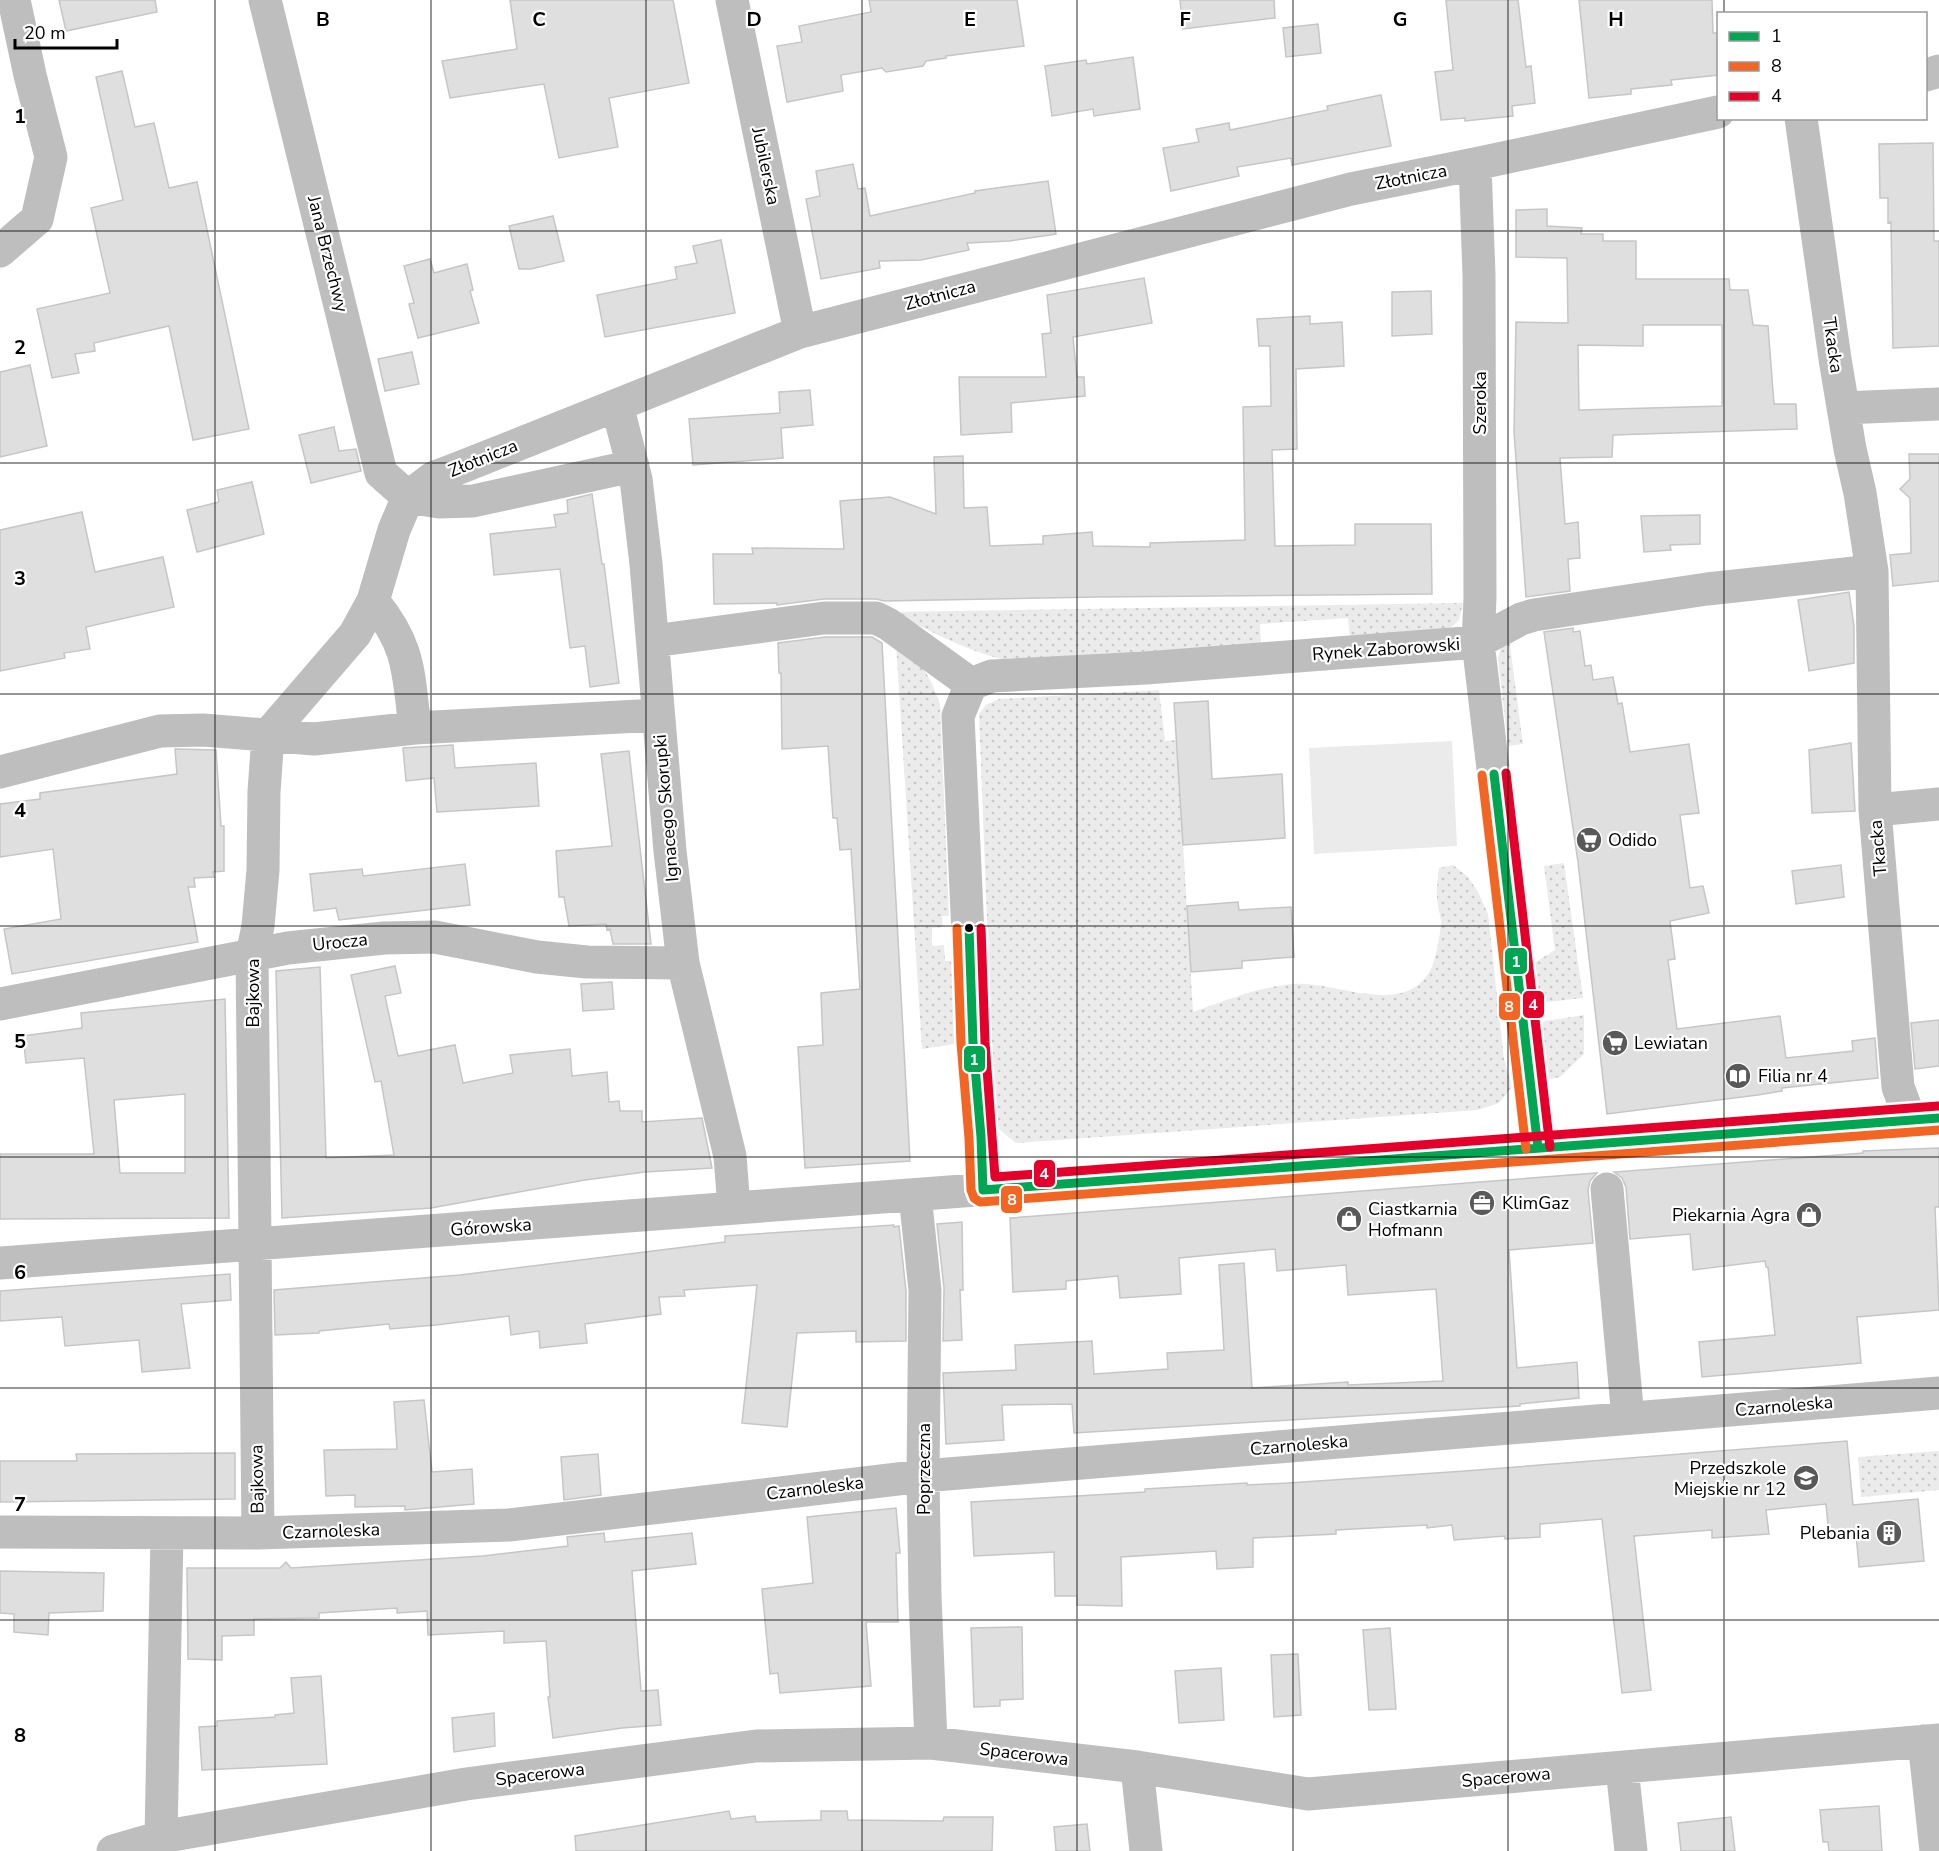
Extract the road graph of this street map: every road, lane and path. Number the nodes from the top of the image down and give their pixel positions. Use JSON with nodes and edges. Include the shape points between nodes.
{"nodes":[{"id":1,"x":14,"y":0,"type":"edge"},
{"id":2,"x":265,"y":0,"type":"edge"},
{"id":3,"x":732,"y":0,"type":"edge"},
{"id":4,"x":1717,"y":112,"type":"edge"},
{"id":5,"x":1801,"y":120,"type":"edge"},
{"id":6,"x":1475,"y":164,"type":"junction"},
{"id":7,"x":0,"y":250,"type":"edge"},
{"id":8,"x":800,"y":332,"type":"junction"},
{"id":9,"x":1939,"y":404,"type":"edge"},
{"id":10,"x":617,"y":405,"type":"junction"},
{"id":11,"x":1843,"y":408,"type":"junction"},
{"id":12,"x":633,"y":466,"type":"junction"},
{"id":13,"x":408,"y":497,"type":"junction"},
{"id":14,"x":1872,"y":571,"type":"junction"},
{"id":15,"x":373,"y":602,"type":"junction"},
{"id":16,"x":653,"y":641,"type":"junction"},
{"id":17,"x":1478,"y":642,"type":"junction"},
{"id":18,"x":970,"y":684,"type":"junction"},
{"id":19,"x":658,"y":715,"type":"junction"},
{"id":20,"x":415,"y":728,"type":"junction"},
{"id":21,"x":268,"y":735,"type":"junction"},
{"id":22,"x":0,"y":772,"type":"edge"},
{"id":23,"x":1939,"y":804,"type":"edge"},
{"id":24,"x":1875,"y":810,"type":"junction"},
{"id":25,"x":252,"y":955,"type":"junction"},
{"id":26,"x":683,"y":963,"type":"junction"},
{"id":27,"x":0,"y":1004,"type":"edge"},
{"id":28,"x":1925,"y":1120,"type":"edge"},
{"id":29,"x":1538,"y":1148,"type":"junction"},
{"id":30,"x":1607,"y":1189,"type":"dead end"},
{"id":31,"x":983,"y":1190,"type":"junction"},
{"id":32,"x":915,"y":1195,"type":"junction"},
{"id":33,"x":734,"y":1208,"type":"junction"},
{"id":34,"x":255,"y":1244,"type":"junction"},
{"id":35,"x":0,"y":1263,"type":"edge"},
{"id":36,"x":1939,"y":1393,"type":"edge"},
{"id":37,"x":1628,"y":1418,"type":"junction"},
{"id":38,"x":923,"y":1476,"type":"junction"},
{"id":39,"x":0,"y":1532,"type":"edge"},
{"id":40,"x":167,"y":1533,"type":"junction"},
{"id":41,"x":258,"y":1533,"type":"junction"},
{"id":42,"x":1931,"y":1740,"type":"edge"},
{"id":43,"x":931,"y":1743,"type":"junction"},
{"id":44,"x":1137,"y":1767,"type":"junction"},
{"id":45,"x":1622,"y":1768,"type":"junction"},
{"id":46,"x":162,"y":1836,"type":"junction"},
{"id":47,"x":113,"y":1851,"type":"edge"},
{"id":48,"x":1146,"y":1851,"type":"edge"},
{"id":49,"x":1631,"y":1851,"type":"edge"},
{"id":50,"x":1936,"y":1851,"type":"edge"}],
"edges":[{"from":1,"to":7,"type":"street","via":[[51,156],[37,219]]},
{"from":2,"to":13,"type":"street","name":"Jana Brzechwy","via":[[381,473]]},
{"from":3,"to":8,"type":"street","name":"Jubilerska"},
{"from":4,"to":6,"type":"street","name":"Złotnicza"},
{"from":5,"to":11,"type":"street","name":"Tkacka"},
{"from":6,"to":8,"type":"street","name":"Złotnicza","via":[[1351,189]]},
{"from":6,"to":17,"type":"street","name":"Szeroka","via":[[1479,299]]},
{"from":8,"to":10,"type":"street","name":"Złotnicza"},
{"from":9,"to":11,"type":"street"},
{"from":10,"to":12,"type":"street","name":"Ignacego Skorupki"},
{"from":10,"to":13,"type":"street","name":"Złotnicza","via":[[433,478]]},
{"from":11,"to":14,"type":"street","name":"Tkacka"},
{"from":12,"to":13,"type":"street","name":"Złotnicza","via":[[473,501],[439,502]]},
{"from":12,"to":16,"type":"street","name":"Ignacego Skorupki"},
{"from":13,"to":15,"type":"street"},
{"from":14,"to":17,"type":"street","via":[[1707,589],[1534,615]]},
{"from":14,"to":24,"type":"street","name":"Tkacka"},
{"from":15,"to":20,"type":"street","via":[[393,627],[407,660]]},
{"from":15,"to":21,"type":"street","via":[[355,634]]},
{"from":16,"to":18,"type":"street","via":[[824,618],[876,618]]},
{"from":16,"to":19,"type":"street","name":"Ignacego Skorupki"},
{"from":17,"to":18,"type":"street","name":"Rynek Zaborowski","via":[[992,676]]},
{"from":17,"to":29,"type":"street","name":"Rynek Zaborowski"},
{"from":18,"to":31,"type":"street","via":[[958,716]]},
{"from":19,"to":20,"type":"street"},
{"from":19,"to":26,"type":"street","name":"Ignacego Skorupki"},
{"from":20,"to":21,"type":"street","via":[[314,739]]},
{"from":21,"to":22,"type":"street","via":[[160,731]]},
{"from":21,"to":25,"type":"street","name":"Bajkowa","via":[[263,870]]},
{"from":23,"to":24,"type":"street"},
{"from":24,"to":28,"type":"street","name":"Tkacka","via":[[1898,1087]]},
{"from":25,"to":26,"type":"street","name":"Urocza","via":[[331,942],[435,937],[537,957]]},
{"from":25,"to":27,"type":"street","name":"Urocza"},
{"from":25,"to":34,"type":"street","name":"Bajkowa"},
{"from":26,"to":33,"type":"street","name":"Ignacego Skorupki","via":[[730,1156]]},
{"from":28,"to":29,"type":"street"},
{"from":29,"to":31,"type":"street"},
{"from":30,"to":37,"type":"street"},
{"from":31,"to":32,"type":"street","name":"Górowska"},
{"from":32,"to":33,"type":"street","name":"Górowska"},
{"from":32,"to":38,"type":"street","name":"Poprzeczna","via":[[925,1290]]},
{"from":33,"to":34,"type":"street","name":"Górowska"},
{"from":34,"to":35,"type":"street","name":"Górowska"},
{"from":34,"to":41,"type":"street","name":"Bajkowa"},
{"from":36,"to":37,"type":"street","name":"Czarnoleska"},
{"from":37,"to":38,"type":"street","name":"Czarnoleska"},
{"from":38,"to":41,"type":"street","name":"Czarnoleska","via":[[508,1525]]},
{"from":38,"to":43,"type":"street","name":"Poprzeczna"},
{"from":39,"to":40,"type":"street","name":"Czarnoleska"},
{"from":40,"to":41,"type":"street","name":"Czarnoleska"},
{"from":40,"to":46,"type":"street"},
{"from":42,"to":45,"type":"street","name":"Spacerowa"},
{"from":42,"to":50,"type":"street"},
{"from":43,"to":44,"type":"street","name":"Spacerowa"},
{"from":43,"to":46,"type":"street","name":"Spacerowa","via":[[756,1746],[466,1784]]},
{"from":44,"to":45,"type":"street","name":"Spacerowa","via":[[1308,1794]]},
{"from":44,"to":48,"type":"street"},
{"from":45,"to":49,"type":"street"},
{"from":46,"to":47,"type":"street","name":"Spacerowa"}]}
